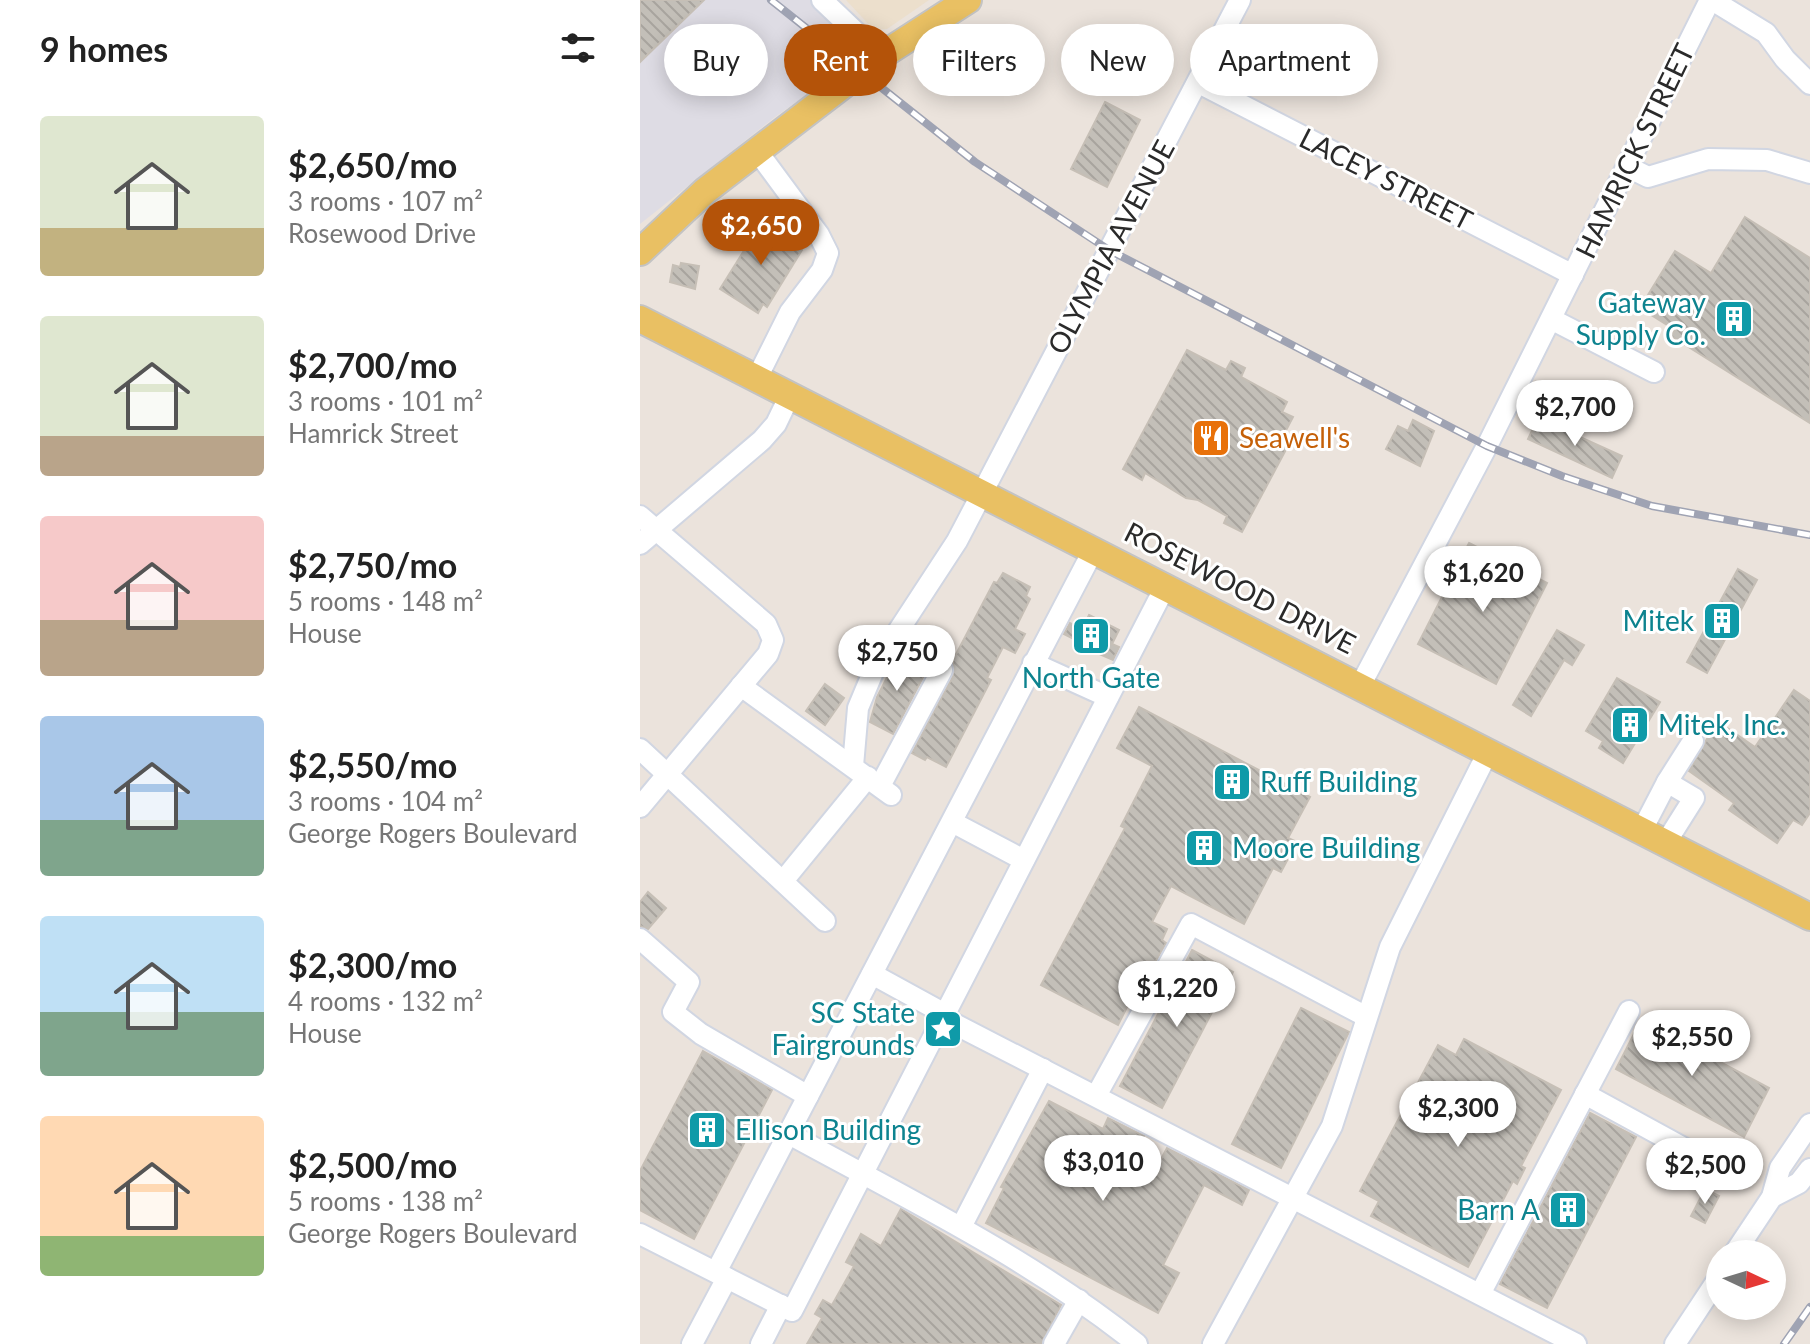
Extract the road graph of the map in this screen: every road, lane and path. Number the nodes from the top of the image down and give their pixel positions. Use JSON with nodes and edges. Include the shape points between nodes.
{"nodes":[{"id":1,"x":822,"y":0,"type":"edge"},
{"id":2,"x":968,"y":0,"type":"edge"},
{"id":3,"x":1240,"y":0,"type":"edge"},
{"id":4,"x":1711,"y":0,"type":"edge"},
{"id":5,"x":847,"y":24,"type":"edge"},
{"id":6,"x":1228,"y":24,"type":"edge"},
{"id":7,"x":897,"y":46,"type":"edge"},
{"id":8,"x":1810,"y":84,"type":"edge"},
{"id":9,"x":829,"y":96,"type":"edge"},
{"id":10,"x":1192,"y":96,"type":"edge"},
{"id":11,"x":1224,"y":96,"type":"edge"},
{"id":12,"x":757,"y":151,"type":"junction"},
{"id":13,"x":1628,"y":167,"type":"junction"},
{"id":14,"x":1810,"y":173,"type":"edge"},
{"id":15,"x":640,"y":252,"type":"edge"},
{"id":16,"x":1573,"y":275,"type":"junction"},
{"id":17,"x":640,"y":319,"type":"edge"},
{"id":18,"x":1551,"y":319,"type":"junction"},
{"id":19,"x":640,"y":342,"type":"edge"},
{"id":20,"x":691,"y":346,"type":"junction"},
{"id":21,"x":1654,"y":372,"type":"dead end"},
{"id":22,"x":756,"y":380,"type":"junction"},
{"id":23,"x":789,"y":397,"type":"junction"},
{"id":24,"x":980,"y":493,"type":"junction"},
{"id":25,"x":640,"y":516,"type":"edge"},
{"id":26,"x":648,"y":537,"type":"edge"},
{"id":27,"x":1094,"y":549,"type":"junction"},
{"id":28,"x":1165,"y":587,"type":"junction"},
{"id":29,"x":900,"y":632,"type":"junction"},
{"id":30,"x":1033,"y":663,"type":"junction"},
{"id":31,"x":741,"y":686,"type":"junction"},
{"id":32,"x":1360,"y":686,"type":"junction"},
{"id":33,"x":1108,"y":697,"type":"junction"},
{"id":34,"x":1693,"y":741,"type":"dead end"},
{"id":35,"x":640,"y":749,"type":"edge"},
{"id":36,"x":1488,"y":752,"type":"junction"},
{"id":37,"x":668,"y":774,"type":"junction"},
{"id":38,"x":873,"y":781,"type":"junction"},
{"id":39,"x":1667,"y":782,"type":"junction"},
{"id":40,"x":640,"y":807,"type":"edge"},
{"id":41,"x":952,"y":822,"type":"junction"},
{"id":42,"x":1641,"y":832,"type":"junction"},
{"id":43,"x":1665,"y":844,"type":"junction"},
{"id":44,"x":1024,"y":860,"type":"junction"},
{"id":45,"x":783,"y":881,"type":"junction"},
{"id":46,"x":1810,"y":917,"type":"edge"},
{"id":47,"x":825,"y":921,"type":"dead end"},
{"id":48,"x":640,"y":939,"type":"edge"},
{"id":49,"x":872,"y":974,"type":"junction"},
{"id":50,"x":1629,"y":1011,"type":"dead end"},
{"id":51,"x":944,"y":1016,"type":"junction"},
{"id":52,"x":1365,"y":1016,"type":"junction"},
{"id":53,"x":1043,"y":1069,"type":"junction"},
{"id":54,"x":1585,"y":1094,"type":"junction"},
{"id":55,"x":808,"y":1096,"type":"junction"},
{"id":56,"x":1096,"y":1096,"type":"junction"},
{"id":57,"x":1810,"y":1124,"type":"edge"},
{"id":58,"x":789,"y":1134,"type":"junction"},
{"id":59,"x":1704,"y":1159,"type":"dead end"},
{"id":60,"x":1810,"y":1169,"type":"edge"},
{"id":61,"x":862,"y":1174,"type":"junction"},
{"id":62,"x":1296,"y":1197,"type":"junction"},
{"id":63,"x":1772,"y":1197,"type":"junction"},
{"id":64,"x":961,"y":1227,"type":"junction"},
{"id":65,"x":640,"y":1234,"type":"edge"},
{"id":66,"x":1743,"y":1240,"type":"edge"},
{"id":67,"x":722,"y":1275,"type":"junction"},
{"id":68,"x":1480,"y":1294,"type":"junction"},
{"id":69,"x":1706,"y":1297,"type":"edge"},
{"id":70,"x":1079,"y":1300,"type":"junction"},
{"id":71,"x":781,"y":1305,"type":"junction"},
{"id":72,"x":1539,"y":1336,"type":"edge"},
{"id":73,"x":692,"y":1344,"type":"edge"},
{"id":74,"x":761,"y":1344,"type":"edge"},
{"id":75,"x":1054,"y":1344,"type":"edge"},
{"id":76,"x":1137,"y":1344,"type":"edge"},
{"id":77,"x":1213,"y":1344,"type":"edge"},
{"id":78,"x":1576,"y":1344,"type":"edge"},
{"id":79,"x":1675,"y":1344,"type":"edge"}],
"edges":[{"from":1,"to":5,"type":"street"},
{"from":2,"to":7,"type":"main road"},
{"from":3,"to":6,"type":"street","name":"OLYMPIA AVENUE"},
{"from":4,"to":8,"type":"street","via":[[1766,33]]},
{"from":4,"to":13,"type":"street","name":"HAMRICK STREET"},
{"from":9,"to":12,"type":"main road"},
{"from":10,"to":24,"type":"street","name":"OLYMPIA AVENUE"},
{"from":11,"to":16,"type":"street","name":"LACEY STREET"},
{"from":12,"to":15,"type":"main road"},
{"from":12,"to":22,"type":"street","via":[[828,253]]},
{"from":13,"to":14,"type":"street","via":[[1648,177],[1708,159],[1767,160]]},
{"from":13,"to":16,"type":"street","name":"HAMRICK STREET"},
{"from":16,"to":18,"type":"street","name":"HAMRICK STREET"},
{"from":17,"to":20,"type":"main road","name":"ROSEWOOD DRIVE"},
{"from":18,"to":21,"type":"street"},
{"from":18,"to":32,"type":"street","name":"HAMRICK STREET"},
{"from":19,"to":20,"type":"main road"},
{"from":20,"to":22,"type":"main road","name":"ROSEWOOD DRIVE"},
{"from":22,"to":23,"type":"main road","name":"ROSEWOOD DRIVE"},
{"from":23,"to":24,"type":"main road","name":"ROSEWOOD DRIVE"},
{"from":23,"to":26,"type":"street","via":[[769,433]]},
{"from":24,"to":27,"type":"main road","name":"ROSEWOOD DRIVE"},
{"from":24,"to":29,"type":"street","name":"OLYMPIA AVENUE","via":[[957,541]]},
{"from":25,"to":26,"type":"street"},
{"from":26,"to":31,"type":"street","via":[[770,629],[770,649]]},
{"from":27,"to":28,"type":"main road","name":"ROSEWOOD DRIVE"},
{"from":27,"to":30,"type":"street"},
{"from":28,"to":32,"type":"main road","name":"ROSEWOOD DRIVE"},
{"from":28,"to":33,"type":"street"},
{"from":29,"to":38,"type":"street","name":"OLYMPIA AVENUE","via":[[876,665],[858,708]]},
{"from":29,"to":38,"type":"street","via":[[937,649],[942,670]]},
{"from":30,"to":33,"type":"street"},
{"from":30,"to":41,"type":"street"},
{"from":31,"to":37,"type":"street"},
{"from":31,"to":38,"type":"street"},
{"from":32,"to":36,"type":"main road","name":"ROSEWOOD DRIVE"},
{"from":33,"to":44,"type":"street"},
{"from":34,"to":39,"type":"street"},
{"from":35,"to":37,"type":"street"},
{"from":36,"to":42,"type":"main road","name":"ROSEWOOD DRIVE"},
{"from":36,"to":52,"type":"street","via":[[1390,947]]},
{"from":37,"to":40,"type":"street"},
{"from":37,"to":45,"type":"street"},
{"from":38,"to":45,"type":"street"},
{"from":39,"to":42,"type":"street"},
{"from":39,"to":43,"type":"street","via":[[1694,798]]},
{"from":41,"to":44,"type":"street"},
{"from":41,"to":49,"type":"street"},
{"from":42,"to":43,"type":"main road","name":"ROSEWOOD DRIVE"},
{"from":43,"to":46,"type":"main road","name":"ROSEWOOD DRIVE"},
{"from":44,"to":51,"type":"street"},
{"from":45,"to":47,"type":"street"},
{"from":48,"to":55,"type":"street","via":[[689,982],[673,1012]]},
{"from":49,"to":51,"type":"street"},
{"from":49,"to":55,"type":"street"},
{"from":50,"to":54,"type":"street"},
{"from":51,"to":53,"type":"street"},
{"from":51,"to":61,"type":"street"},
{"from":52,"to":56,"type":"street","via":[[1191,924]]},
{"from":52,"to":62,"type":"street","via":[[1342,1103]]},
{"from":53,"to":56,"type":"street"},
{"from":53,"to":64,"type":"street"},
{"from":54,"to":59,"type":"street"},
{"from":54,"to":68,"type":"street"},
{"from":55,"to":58,"type":"street"},
{"from":56,"to":62,"type":"street"},
{"from":57,"to":63,"type":"street","via":[[1780,1168]]},
{"from":58,"to":61,"type":"street"},
{"from":58,"to":67,"type":"street"},
{"from":60,"to":63,"type":"street","via":[[1799,1183]]},
{"from":61,"to":64,"type":"street"},
{"from":61,"to":71,"type":"street","via":[[792,1311]]},
{"from":62,"to":68,"type":"street"},
{"from":62,"to":77,"type":"street"},
{"from":63,"to":66,"type":"street"},
{"from":64,"to":70,"type":"street"},
{"from":65,"to":67,"type":"street"},
{"from":67,"to":71,"type":"street"},
{"from":67,"to":73,"type":"street"},
{"from":68,"to":72,"type":"street"},
{"from":69,"to":79,"type":"street"},
{"from":70,"to":75,"type":"street"},
{"from":70,"to":76,"type":"street"},
{"from":71,"to":74,"type":"street"},
{"from":72,"to":78,"type":"street"}]}
